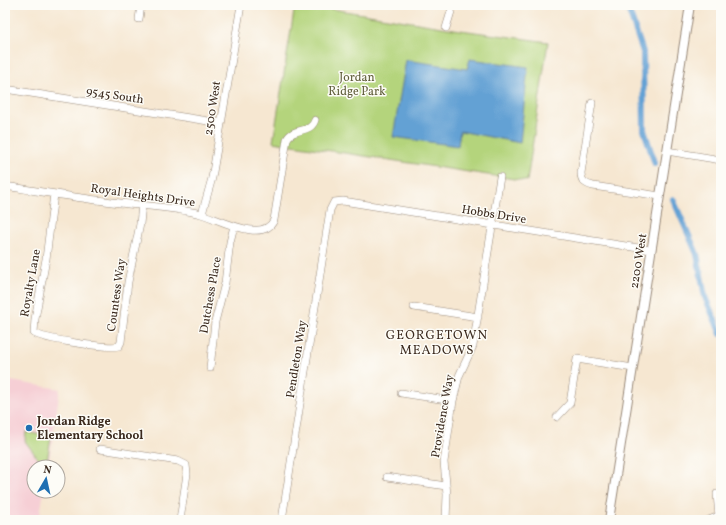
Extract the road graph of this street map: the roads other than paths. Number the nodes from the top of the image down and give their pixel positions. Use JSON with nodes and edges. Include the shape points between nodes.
{"nodes":[{"id":1,"x":141,"y":5,"type":"edge"},
{"id":2,"x":241,"y":5,"type":"edge"},
{"id":3,"x":453,"y":5,"type":"edge"},
{"id":4,"x":690,"y":5,"type":"edge"},
{"id":5,"x":139,"y":19,"type":"dead end"},
{"id":6,"x":446,"y":28,"type":"dead end"},
{"id":7,"x":5,"y":89,"type":"edge"},
{"id":8,"x":592,"y":103,"type":"dead end"},
{"id":9,"x":315,"y":120,"type":"dead end"},
{"id":10,"x":221,"y":123,"type":"junction"},
{"id":11,"x":667,"y":151,"type":"junction"},
{"id":12,"x":721,"y":160,"type":"edge"},
{"id":13,"x":500,"y":177,"type":"dead end"},
{"id":14,"x":5,"y":186,"type":"edge"},
{"id":15,"x":54,"y":194,"type":"junction"},
{"id":16,"x":660,"y":196,"type":"junction"},
{"id":17,"x":334,"y":202,"type":"joint"},
{"id":18,"x":142,"y":204,"type":"junction"},
{"id":19,"x":202,"y":214,"type":"junction"},
{"id":20,"x":492,"y":225,"type":"junction"},
{"id":21,"x":234,"y":226,"type":"junction"},
{"id":22,"x":651,"y":250,"type":"junction"},
{"id":23,"x":414,"y":307,"type":"dead end"},
{"id":24,"x":478,"y":317,"type":"junction"},
{"id":25,"x":76,"y":342,"type":"joint"},
{"id":26,"x":210,"y":368,"type":"dead end"},
{"id":27,"x":633,"y":368,"type":"junction"},
{"id":28,"x":401,"y":393,"type":"dead end"},
{"id":29,"x":453,"y":401,"type":"junction"},
{"id":30,"x":558,"y":417,"type":"dead end"},
{"id":31,"x":100,"y":449,"type":"dead end"},
{"id":32,"x":387,"y":477,"type":"dead end"},
{"id":33,"x":446,"y":486,"type":"junction"},
{"id":34,"x":717,"y":494,"type":"dead end"},
{"id":35,"x":720,"y":517,"type":"edge"},
{"id":36,"x":180,"y":520,"type":"edge"},
{"id":37,"x":282,"y":520,"type":"edge"},
{"id":38,"x":446,"y":520,"type":"edge"},
{"id":39,"x":609,"y":520,"type":"edge"},
{"id":40,"x":709,"y":520,"type":"edge"}],
"edges":[{"from":1,"to":5,"type":"street"},
{"from":2,"to":10,"type":"street","name":"2500 West"},
{"from":3,"to":6,"type":"street"},
{"from":4,"to":11,"type":"street","name":"2200 West"},
{"from":7,"to":10,"type":"street","name":"9545 South"},
{"from":8,"to":16,"type":"street","via":[[581,173],[582,181],[593,186]]},
{"from":9,"to":21,"type":"street","name":"Royal Heights Drive","via":[[310,128],[292,133],[287,139],[272,224],[262,231]]},
{"from":10,"to":19,"type":"street","name":"2500 West","via":[[212,178]]},
{"from":11,"to":12,"type":"street"},
{"from":11,"to":16,"type":"street","name":"2200 West"},
{"from":13,"to":20,"type":"street","name":"Providence Way"},
{"from":14,"to":15,"type":"street","name":"Royal Heights Drive"},
{"from":15,"to":18,"type":"street","name":"Royal Heights Drive"},
{"from":15,"to":25,"type":"street","name":"Royalty Lane","via":[[34,333]]},
{"from":16,"to":22,"type":"street","name":"2200 West"},
{"from":17,"to":20,"type":"street","name":"Hobbs Drive","via":[[343,201]]},
{"from":17,"to":37,"type":"street","name":"Pendleton Way","via":[[329,218]]},
{"from":18,"to":19,"type":"street","name":"Royal Heights Drive"},
{"from":18,"to":25,"type":"street","name":"Countess Way","via":[[119,346]]},
{"from":19,"to":21,"type":"street","name":"Royal Heights Drive"},
{"from":20,"to":22,"type":"street","name":"Hobbs Drive"},
{"from":20,"to":24,"type":"street","name":"Providence Way"},
{"from":21,"to":26,"type":"street","name":"Dutchess Place","via":[[225,283],[215,322]]},
{"from":22,"to":27,"type":"street","name":"2200 West"},
{"from":23,"to":24,"type":"street"},
{"from":24,"to":29,"type":"street","name":"Providence Way","via":[[473,346],[459,376]]},
{"from":27,"to":30,"type":"street","via":[[577,359],[570,403]]},
{"from":27,"to":39,"type":"street","name":"2200 West"},
{"from":28,"to":29,"type":"street"},
{"from":29,"to":33,"type":"street","name":"Providence Way","via":[[444,462]]},
{"from":31,"to":36,"type":"street","via":[[178,461],[186,465]]},
{"from":32,"to":33,"type":"street"},
{"from":33,"to":38,"type":"street","name":"Providence Way"},
{"from":34,"to":35,"type":"street"},
{"from":35,"to":40,"type":"street"}]}
